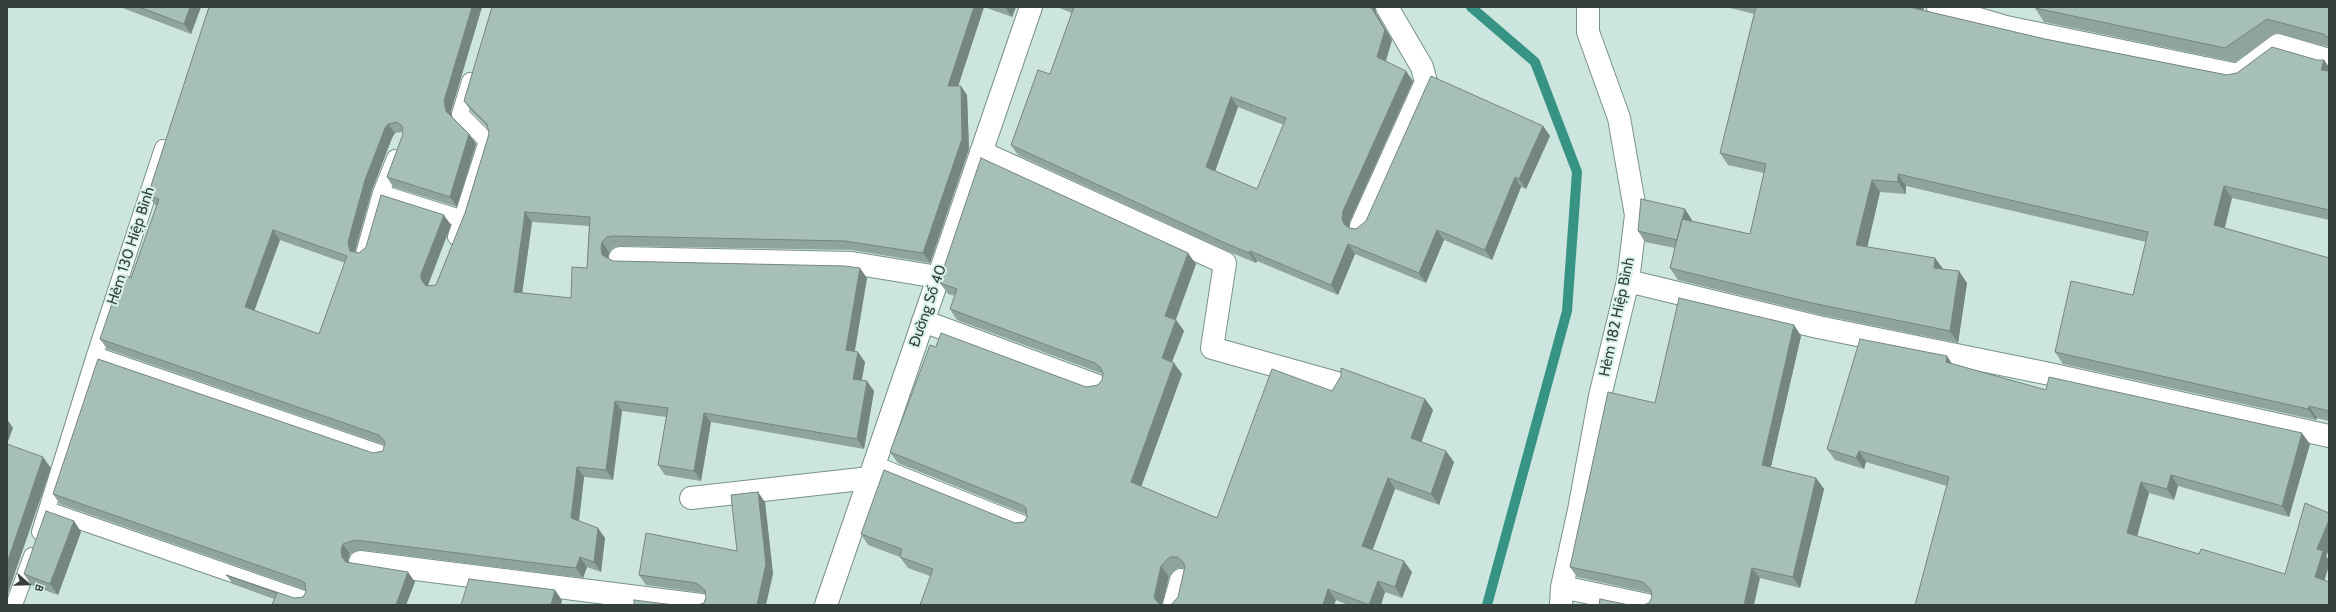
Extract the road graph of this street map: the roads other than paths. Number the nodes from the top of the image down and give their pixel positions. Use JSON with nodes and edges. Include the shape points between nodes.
{"nodes":[{"id":1,"x":1030,"y":7,"type":"edge"},
{"id":2,"x":1387,"y":7,"type":"edge"},
{"id":3,"x":1588,"y":7,"type":"edge"},
{"id":4,"x":1938,"y":7,"type":"edge"},
{"id":5,"x":2329,"y":60,"type":"edge"},
{"id":6,"x":474,"y":68,"type":"edge"},
{"id":7,"x":168,"y":135,"type":"edge"},
{"id":8,"x":401,"y":141,"type":"edge"},
{"id":9,"x":981,"y":152,"type":"junction"},
{"id":10,"x":381,"y":193,"type":"junction"},
{"id":11,"x":462,"y":219,"type":"junction"},
{"id":12,"x":1361,"y":226,"type":"edge"},
{"id":13,"x":450,"y":253,"type":"edge"},
{"id":14,"x":364,"y":254,"type":"edge"},
{"id":15,"x":620,"y":258,"type":"dead end"},
{"id":16,"x":938,"y":277,"type":"junction"},
{"id":17,"x":1628,"y":281,"type":"junction"},
{"id":18,"x":923,"y":321,"type":"junction"},
{"id":19,"x":95,"y":355,"type":"junction"},
{"id":20,"x":1337,"y":383,"type":"edge"},
{"id":21,"x":1098,"y":386,"type":"edge"},
{"id":22,"x":2329,"y":436,"type":"edge"},
{"id":23,"x":383,"y":454,"type":"edge"},
{"id":24,"x":872,"y":471,"type":"junction"},
{"id":25,"x":691,"y":498,"type":"dead end"},
{"id":26,"x":48,"y":510,"type":"junction"},
{"id":27,"x":1026,"y":525,"type":"edge"},
{"id":28,"x":360,"y":562,"type":"dead end"},
{"id":29,"x":1182,"y":580,"type":"edge"},
{"id":30,"x":1561,"y":596,"type":"edge"},
{"id":31,"x":304,"y":600,"type":"edge"},
{"id":32,"x":14,"y":605,"type":"edge"},
{"id":33,"x":701,"y":605,"type":"edge"},
{"id":34,"x":826,"y":605,"type":"edge"},
{"id":35,"x":1174,"y":605,"type":"edge"},
{"id":36,"x":1647,"y":605,"type":"edge"}],
"edges":[{"from":1,"to":9,"type":"street","name":"Đường Số 40"},
{"from":2,"to":12,"type":"street","via":[[1422,67],[1426,82]]},
{"from":3,"to":17,"type":"street","name":"Hẻm 182 Hiệp Bình","via":[[1588,32],[1619,118],[1636,215]]},
{"from":4,"to":5,"type":"street","via":[[2006,27],[2238,75],[2278,45]]},
{"from":6,"to":11,"type":"lane","via":[[460,114],[487,141]]},
{"from":7,"to":19,"type":"lane","name":"Hẻm 130 Hiệp Bình"},
{"from":8,"to":10,"type":"lane"},
{"from":9,"to":16,"type":"street","name":"Đường Số 40"},
{"from":9,"to":20,"type":"street","via":[[1226,263],[1212,348]]},
{"from":10,"to":11,"type":"lane"},
{"from":10,"to":14,"type":"lane"},
{"from":11,"to":13,"type":"lane"},
{"from":15,"to":16,"type":"street","via":[[852,263]]},
{"from":16,"to":18,"type":"street","name":"Đường Số 40"},
{"from":17,"to":22,"type":"street","via":[[1818,327],[2045,373]]},
{"from":17,"to":30,"type":"street","name":"Hẻm 182 Hiệp Bình","via":[[1600,396]]},
{"from":18,"to":21,"type":"street"},
{"from":18,"to":24,"type":"street","name":"Đường Số 40"},
{"from":19,"to":23,"type":"lane"},
{"from":19,"to":26,"type":"lane","name":"Hẻm 130 Hiệp Bình"},
{"from":24,"to":25,"type":"street"},
{"from":24,"to":27,"type":"lane"},
{"from":24,"to":34,"type":"street","name":"Đường Số 40"},
{"from":26,"to":31,"type":"lane"},
{"from":26,"to":32,"type":"lane","name":"Hẻm 130 Hiệp Bình"},
{"from":28,"to":33,"type":"street"},
{"from":29,"to":35,"type":"street"},
{"from":30,"to":36,"type":"street"}]}
